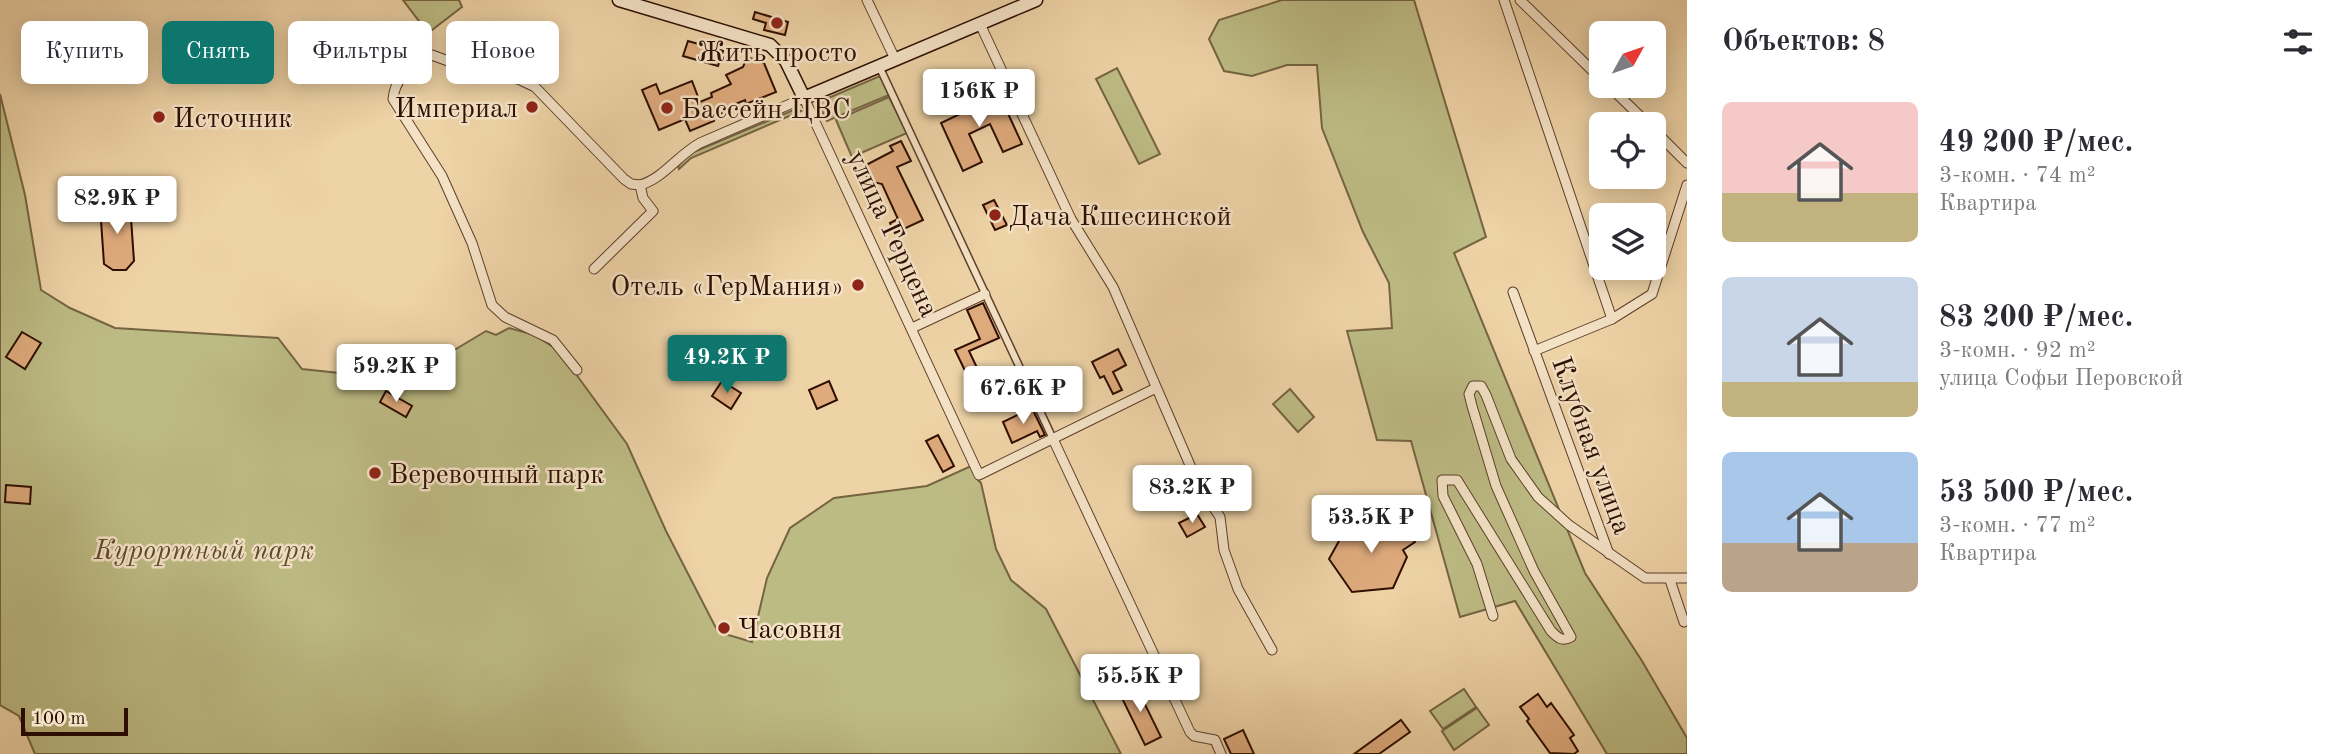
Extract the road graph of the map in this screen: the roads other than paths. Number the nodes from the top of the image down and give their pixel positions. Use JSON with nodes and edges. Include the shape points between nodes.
{"nodes":[{"id":1,"x":619,"y":0,"type":"edge"},
{"id":2,"x":867,"y":0,"type":"edge"},
{"id":3,"x":1037,"y":0,"type":"edge"},
{"id":4,"x":1504,"y":0,"type":"edge"},
{"id":5,"x":1520,"y":0,"type":"edge"},
{"id":6,"x":980,"y":24,"type":"junction"},
{"id":7,"x":895,"y":59,"type":"junction"},
{"id":8,"x":878,"y":66,"type":"junction"},
{"id":9,"x":1589,"y":67,"type":"edge"},
{"id":10,"x":804,"y":98,"type":"junction"},
{"id":11,"x":1621,"y":98,"type":"edge"},
{"id":12,"x":1636,"y":112,"type":"edge"},
{"id":13,"x":1666,"y":142,"type":"edge"},
{"id":14,"x":1687,"y":163,"type":"edge"},
{"id":15,"x":640,"y":185,"type":"junction"},
{"id":16,"x":1687,"y":185,"type":"edge"},
{"id":17,"x":594,"y":269,"type":"dead end"},
{"id":18,"x":1513,"y":292,"type":"dead end"},
{"id":19,"x":985,"y":294,"type":"junction"},
{"id":20,"x":1612,"y":319,"type":"junction"},
{"id":21,"x":912,"y":328,"type":"junction"},
{"id":22,"x":1534,"y":351,"type":"junction"},
{"id":23,"x":578,"y":370,"type":"dead end"},
{"id":24,"x":1156,"y":388,"type":"junction"},
{"id":25,"x":1053,"y":439,"type":"junction"},
{"id":26,"x":1610,"y":555,"type":"junction"},
{"id":27,"x":1687,"y":578,"type":"edge"},
{"id":28,"x":1670,"y":580,"type":"junction"},
{"id":29,"x":1493,"y":616,"type":"dead end"},
{"id":30,"x":1684,"y":622,"type":"dead end"},
{"id":31,"x":1272,"y":650,"type":"dead end"},
{"id":32,"x":1221,"y":754,"type":"edge"}],
"edges":[{"from":1,"to":10,"type":"main road","name":"улица Герцена","via":[[770,45],[786,61]]},
{"from":2,"to":7,"type":"street"},
{"from":3,"to":6,"type":"main road"},
{"from":4,"to":20,"type":"street"},
{"from":5,"to":9,"type":"street"},
{"from":6,"to":7,"type":"main road"},
{"from":6,"to":24,"type":"street","via":[[1071,219],[1113,287]]},
{"from":7,"to":8,"type":"main road"},
{"from":8,"to":10,"type":"main road"},
{"from":8,"to":19,"type":"street"},
{"from":10,"to":15,"type":"street","via":[[700,143],[649,183]]},
{"from":10,"to":21,"type":"street","name":"улица Герцена"},
{"from":11,"to":12,"type":"street"},
{"from":13,"to":14,"type":"street"},
{"from":15,"to":17,"type":"street","via":[[653,211]]},
{"from":15,"to":23,"type":"street","via":[[624,178],[527,82],[480,73],[432,55],[403,74],[394,88],[393,100],[442,176],[492,305],[505,317],[553,341]]},
{"from":16,"to":20,"type":"street","via":[[1652,294]]},
{"from":18,"to":22,"type":"street","name":"Клубная улица"},
{"from":19,"to":21,"type":"street"},
{"from":19,"to":25,"type":"street"},
{"from":20,"to":22,"type":"street"},
{"from":21,"to":25,"type":"street","name":"улица Герцена","via":[[979,475]]},
{"from":22,"to":26,"type":"street","name":"Клубная улица"},
{"from":24,"to":25,"type":"street"},
{"from":24,"to":31,"type":"street","via":[[1199,486],[1220,517],[1224,551],[1238,589]]},
{"from":25,"to":32,"type":"street","via":[[1190,732],[1214,740]]},
{"from":26,"to":28,"type":"street","via":[[1645,578]]},
{"from":26,"to":29,"type":"street","via":[[1569,525],[1527,484],[1511,459],[1486,395],[1481,386],[1473,386],[1469,394],[1496,486],[1534,571],[1571,637],[1559,639],[1551,631],[1457,480],[1442,480],[1443,496],[1477,564]]},
{"from":27,"to":28,"type":"street"},
{"from":28,"to":30,"type":"street"}]}
